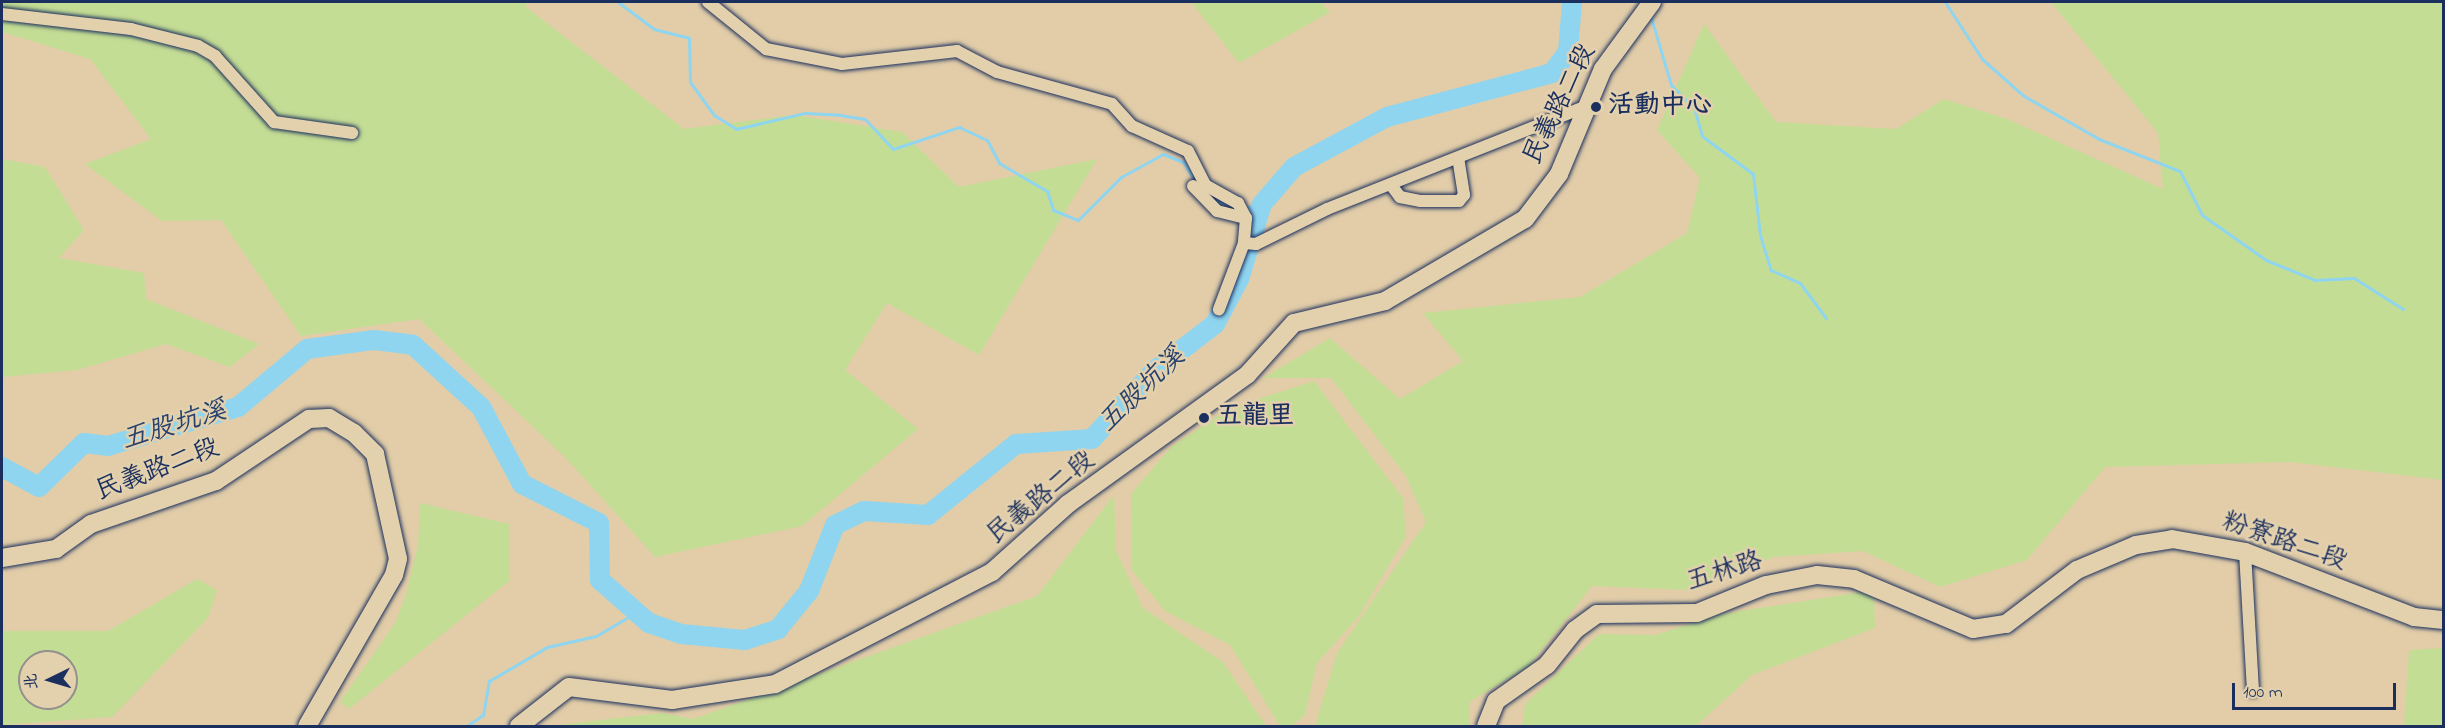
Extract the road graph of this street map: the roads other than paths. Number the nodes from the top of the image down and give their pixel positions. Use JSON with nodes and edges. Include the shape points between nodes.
{"nodes":[{"id":1,"x":708,"y":2,"type":"edge"},
{"id":2,"x":1648,"y":6,"type":"edge"},
{"id":3,"x":2,"y":14,"type":"edge"},
{"id":4,"x":1587,"y":106,"type":"junction"},
{"id":5,"x":352,"y":133,"type":"dead end"},
{"id":6,"x":1458,"y":158,"type":"junction"},
{"id":7,"x":1391,"y":185,"type":"junction"},
{"id":8,"x":1193,"y":186,"type":"dead end"},
{"id":9,"x":1246,"y":218,"type":"junction"},
{"id":10,"x":1250,"y":244,"type":"junction"},
{"id":11,"x":1220,"y":309,"type":"dead end"},
{"id":12,"x":2245,"y":552,"type":"junction"},
{"id":13,"x":2,"y":558,"type":"edge"},
{"id":14,"x":2444,"y":620,"type":"edge"},
{"id":15,"x":1948,"y":622,"type":"joint"},
{"id":16,"x":2253,"y":692,"type":"dead end"},
{"id":17,"x":307,"y":726,"type":"edge"},
{"id":18,"x":519,"y":726,"type":"edge"},
{"id":19,"x":1486,"y":726,"type":"edge"}],
"edges":[{"from":1,"to":9,"type":"street","via":[[766,49],[842,64],[957,51],[997,72],[1094,96],[1112,104],[1132,126],[1188,151],[1205,185],[1238,203]]},
{"from":2,"to":4,"type":"main road","name":"民義路二段","via":[[1603,69]]},
{"from":3,"to":5,"type":"street","via":[[131,29],[198,46],[215,56],[274,122]]},
{"from":4,"to":6,"type":"street"},
{"from":4,"to":18,"type":"main road","name":"民義路二段","via":[[1559,174],[1525,219],[1385,301],[1294,323],[1247,375],[1068,504],[992,572],[775,684],[672,700],[569,687]]},
{"from":6,"to":7,"type":"street"},
{"from":6,"to":7,"type":"street","via":[[1464,195],[1459,201],[1420,201],[1400,196]]},
{"from":7,"to":10,"type":"street"},
{"from":8,"to":9,"type":"street","via":[[1217,211]]},
{"from":9,"to":10,"type":"street"},
{"from":10,"to":11,"type":"street"},
{"from":12,"to":14,"type":"main road","name":"粉寮路二段","via":[[2414,617]]},
{"from":12,"to":15,"type":"main road","name":"粉寮路二段","via":[[2172,539],[2136,545],[2078,570],[2006,624],[1973,630]]},
{"from":12,"to":16,"type":"street"},
{"from":13,"to":17,"type":"main road","name":"民義路二段","via":[[56,549],[91,525],[216,481],[309,419],[329,418],[354,433],[375,454],[398,559],[394,575]]},
{"from":15,"to":19,"type":"main road","name":"五林路","via":[[1854,579],[1817,575],[1766,585],[1697,613],[1597,614],[1575,630],[1547,665],[1496,700]]}]}
